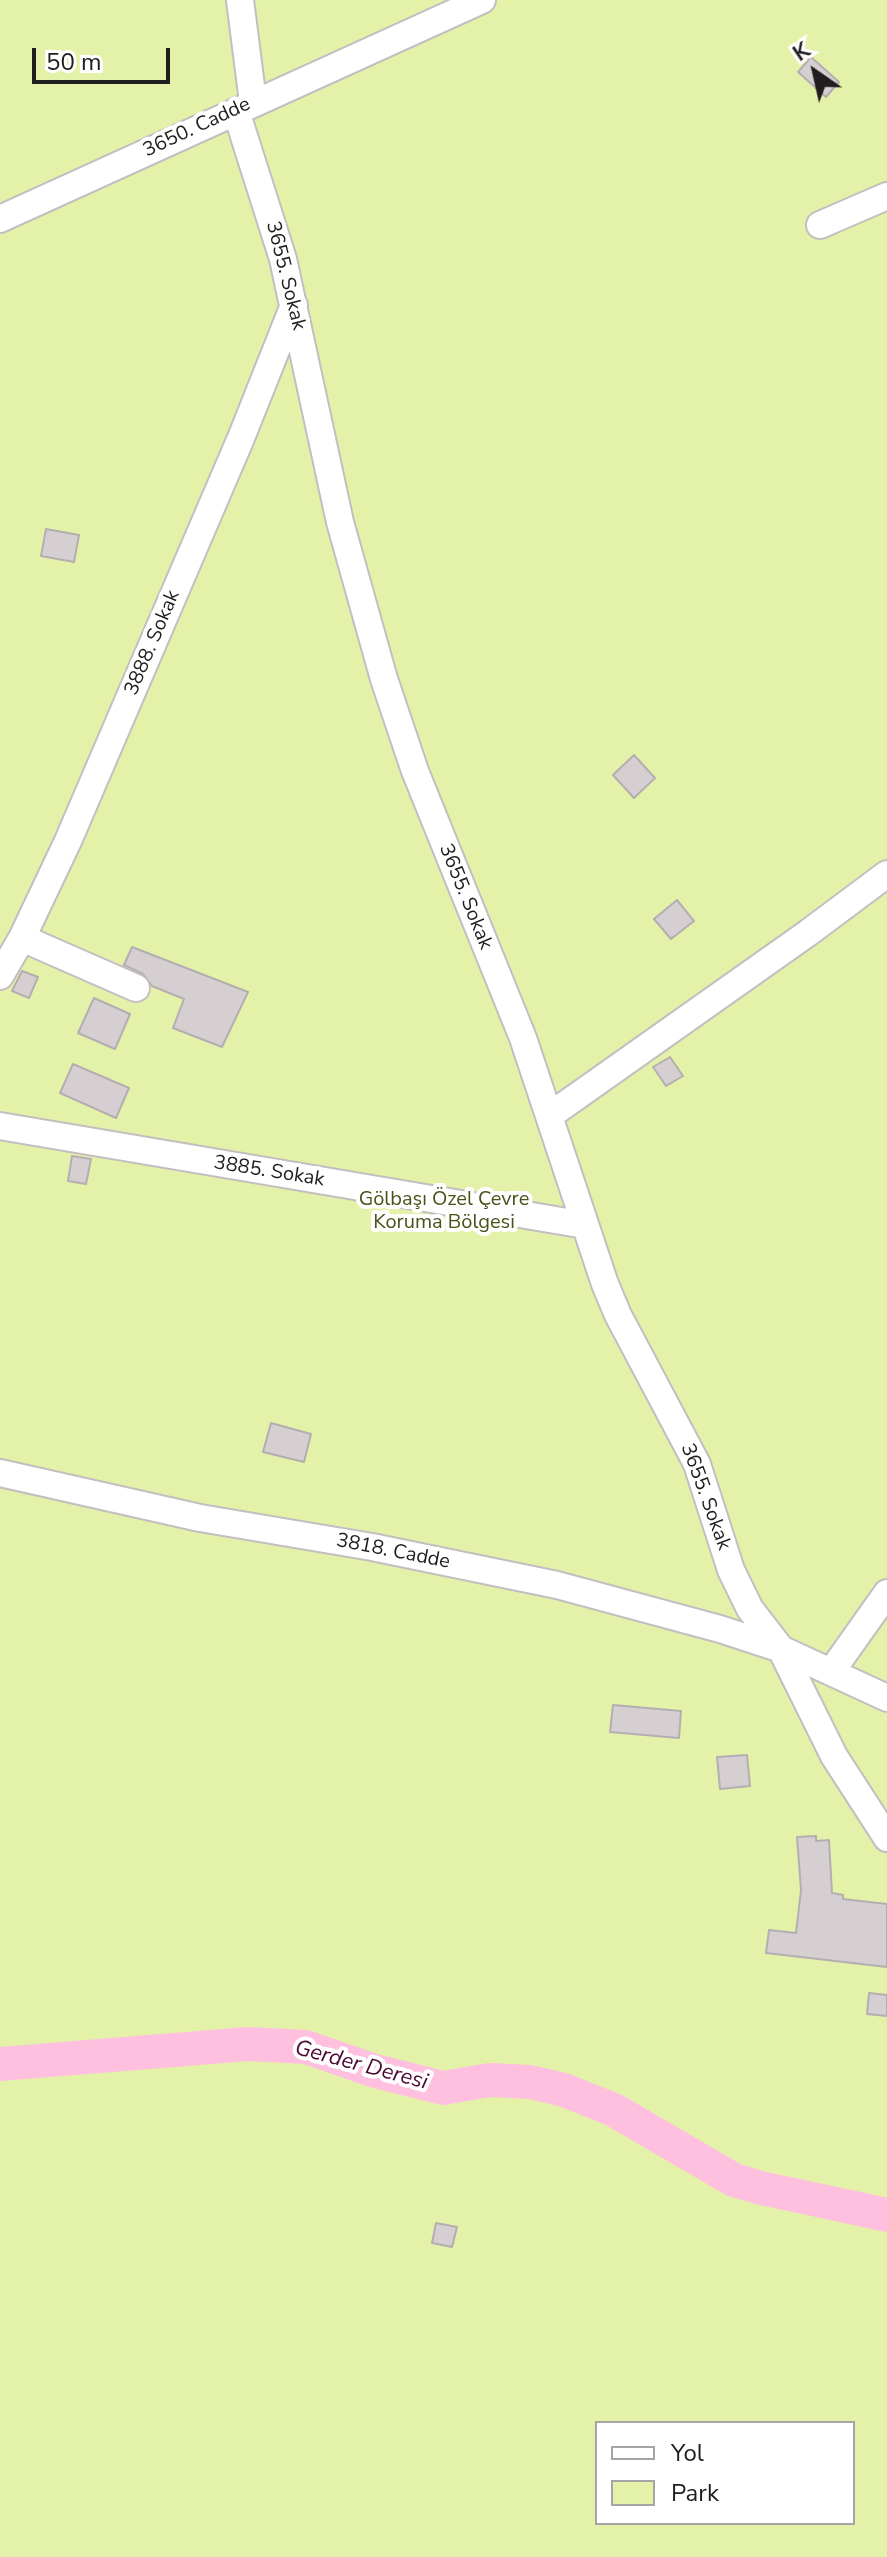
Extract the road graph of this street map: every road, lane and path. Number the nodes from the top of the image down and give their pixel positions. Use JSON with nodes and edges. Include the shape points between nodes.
{"nodes":[{"id":1,"x":240,"y":0,"type":"edge"},
{"id":2,"x":482,"y":0,"type":"edge"},
{"id":3,"x":244,"y":106,"type":"junction"},
{"id":4,"x":887,"y":196,"type":"edge"},
{"id":5,"x":0,"y":219,"type":"edge"},
{"id":6,"x":820,"y":225,"type":"dead end"},
{"id":7,"x":294,"y":305,"type":"junction"},
{"id":8,"x":887,"y":874,"type":"edge"},
{"id":9,"x":22,"y":938,"type":"junction"},
{"id":10,"x":0,"y":976,"type":"edge"},
{"id":11,"x":136,"y":988,"type":"dead end"},
{"id":12,"x":549,"y":1116,"type":"junction"},
{"id":13,"x":0,"y":1126,"type":"edge"},
{"id":14,"x":585,"y":1225,"type":"junction"},
{"id":15,"x":0,"y":1473,"type":"edge"},
{"id":16,"x":887,"y":1593,"type":"edge"},
{"id":17,"x":781,"y":1649,"type":"junction"},
{"id":18,"x":831,"y":1672,"type":"junction"},
{"id":19,"x":887,"y":1698,"type":"edge"},
{"id":20,"x":887,"y":1838,"type":"edge"}],
"edges":[{"from":1,"to":3,"type":"street","name":"3655. Sokak"},
{"from":2,"to":3,"type":"street","name":"3650. Cadde"},
{"from":3,"to":5,"type":"street","name":"3650. Cadde"},
{"from":3,"to":7,"type":"street","name":"3655. Sokak"},
{"from":4,"to":6,"type":"street"},
{"from":7,"to":9,"type":"street","name":"3888. Sokak"},
{"from":7,"to":12,"type":"street","name":"3655. Sokak","via":[[337,509],[376,653],[415,771],[523,1038]]},
{"from":8,"to":12,"type":"street"},
{"from":9,"to":10,"type":"street","name":"3888. Sokak"},
{"from":9,"to":11,"type":"street"},
{"from":12,"to":14,"type":"street","name":"3655. Sokak"},
{"from":13,"to":14,"type":"street","name":"3885. Sokak"},
{"from":14,"to":17,"type":"street","name":"3655. Sokak","via":[[618,1315],[697,1464],[742,1594]]},
{"from":15,"to":17,"type":"street","name":"3818. Cadde","via":[[200,1518],[557,1585]]},
{"from":16,"to":18,"type":"street"},
{"from":17,"to":18,"type":"street","name":"3818. Cadde"},
{"from":17,"to":20,"type":"street","name":"3655. Sokak","via":[[840,1767]]},
{"from":18,"to":19,"type":"street","name":"3818. Cadde"}]}
